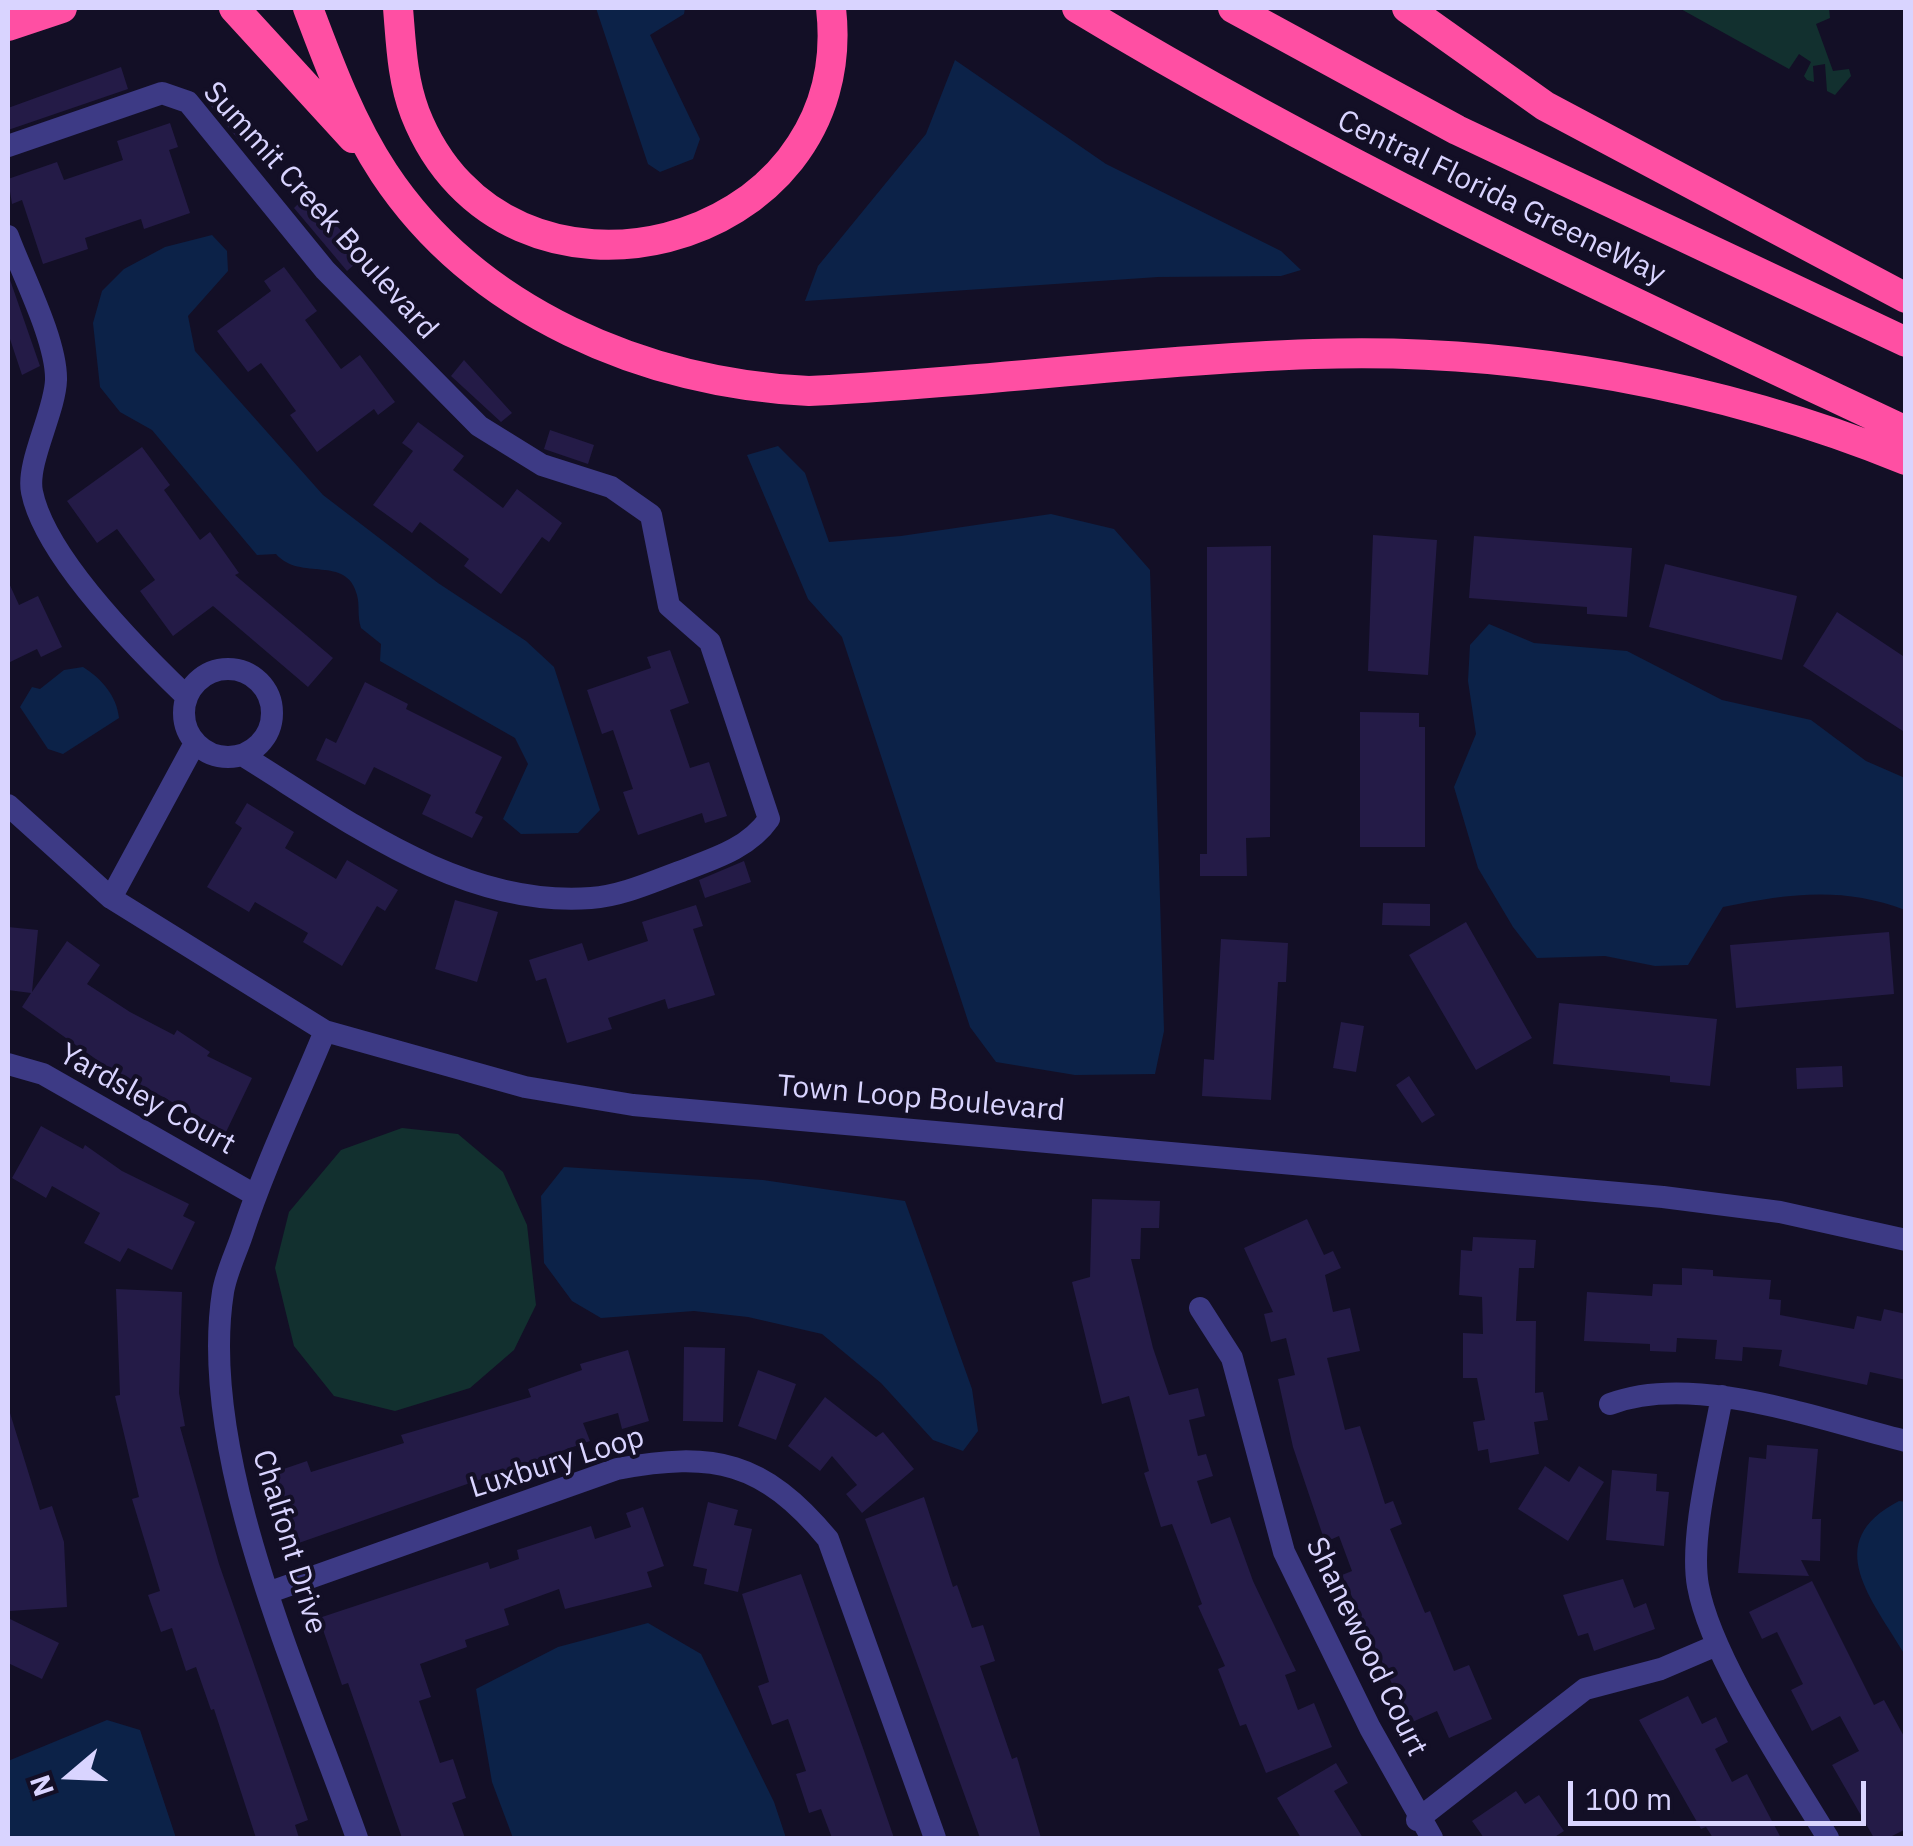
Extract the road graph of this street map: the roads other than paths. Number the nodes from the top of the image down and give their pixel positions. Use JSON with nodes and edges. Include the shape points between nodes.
{"nodes":[{"id":1,"x":62,"y":8,"type":"edge"},
{"id":2,"x":234,"y":8,"type":"edge"},
{"id":3,"x":308,"y":8,"type":"edge"},
{"id":4,"x":398,"y":8,"type":"edge"},
{"id":5,"x":831,"y":8,"type":"edge"},
{"id":6,"x":1076,"y":8,"type":"edge"},
{"id":7,"x":1233,"y":8,"type":"edge"},
{"id":8,"x":1407,"y":8,"type":"edge"},
{"id":9,"x":8,"y":26,"type":"edge"},
{"id":10,"x":8,"y":146,"type":"edge"},
{"id":11,"x":384,"y":173,"type":"junction"},
{"id":12,"x":8,"y":236,"type":"edge"},
{"id":13,"x":1906,"y":298,"type":"edge"},
{"id":14,"x":1906,"y":342,"type":"edge"},
{"id":15,"x":1906,"y":431,"type":"edge"},
{"id":16,"x":1906,"y":460,"type":"edge"},
{"id":17,"x":187,"y":697,"type":"junction"},
{"id":18,"x":195,"y":743,"type":"junction"},
{"id":19,"x":242,"y":756,"type":"junction"},
{"id":20,"x":8,"y":805,"type":"edge"},
{"id":21,"x":110,"y":898,"type":"junction"},
{"id":22,"x":325,"y":1032,"type":"junction"},
{"id":23,"x":8,"y":1064,"type":"edge"},
{"id":24,"x":256,"y":1194,"type":"junction"},
{"id":25,"x":1906,"y":1240,"type":"edge"},
{"id":26,"x":1200,"y":1308,"type":"dead end"},
{"id":27,"x":1722,"y":1396,"type":"junction"},
{"id":28,"x":1610,"y":1404,"type":"dead end"},
{"id":29,"x":1906,"y":1441,"type":"edge"},
{"id":30,"x":270,"y":1592,"type":"junction"},
{"id":31,"x":1717,"y":1645,"type":"junction"},
{"id":32,"x":1424,"y":1829,"type":"edge"},
{"id":33,"x":357,"y":1838,"type":"edge"},
{"id":34,"x":936,"y":1838,"type":"edge"},
{"id":35,"x":1828,"y":1838,"type":"edge"}],
"edges":[{"from":1,"to":9,"type":"highway"},
{"from":2,"to":11,"type":"highway"},
{"from":3,"to":11,"type":"highway","via":[[332,74]]},
{"from":4,"to":5,"type":"highway","via":[[405,80],[448,170],[517,223],[592,245],[638,246],[710,226],[742,206],[795,152],[830,69]]},
{"from":6,"to":15,"type":"highway","name":"Central Florida GreeneWay","via":[[1422,202]]},
{"from":7,"to":14,"type":"highway","name":"Central Florida GreeneWay","via":[[1458,130]]},
{"from":8,"to":13,"type":"highway","via":[[1545,106]]},
{"from":10,"to":19,"type":"street","name":"Summit Creek Boulevard","via":[[162,93],[188,102],[325,270],[479,426],[542,465],[610,487],[651,514],[670,606],[710,642],[770,820],[754,840],[641,886],[591,898],[514,892],[438,868],[364,834]]},
{"from":11,"to":16,"type":"highway","via":[[427,225],[505,293],[593,343],[710,381],[809,391],[1282,356],[1462,357],[1662,386]]},
{"from":12,"to":17,"type":"street","via":[[56,379],[31,489],[55,547],[146,658]]},
{"from":17,"to":18,"type":"street","via":[[184,721]]},
{"from":17,"to":19,"type":"street","via":[[194,684],[219,670],[234,669],[260,682],[271,724],[266,738]]},
{"from":18,"to":19,"type":"street","name":"Summit Creek Boulevard","via":[[217,756]]},
{"from":18,"to":21,"type":"street"},
{"from":20,"to":21,"type":"street","name":"Town Loop Boulevard"},
{"from":21,"to":22,"type":"street","name":"Town Loop Boulevard"},
{"from":22,"to":24,"type":"street","name":"Chalfont Drive"},
{"from":22,"to":25,"type":"street","name":"Town Loop Boulevard","via":[[525,1087],[634,1105],[1664,1197],[1780,1212]]},
{"from":23,"to":24,"type":"street","name":"Yardsley Court","via":[[43,1074]]},
{"from":24,"to":30,"type":"street","name":"Chalfont Drive","via":[[223,1291],[220,1374],[229,1458]]},
{"from":26,"to":32,"type":"street","name":"Shanewood Court","via":[[1232,1358],[1284,1552]]},
{"from":27,"to":28,"type":"street","via":[[1636,1394]]},
{"from":27,"to":29,"type":"street"},
{"from":27,"to":31,"type":"street","via":[[1700,1519],[1697,1585]]},
{"from":30,"to":33,"type":"street","name":"Chalfont Drive"},
{"from":30,"to":34,"type":"street","name":"Luxbury Loop","via":[[618,1469],[676,1458],[724,1463],[798,1503],[828,1539]]},
{"from":31,"to":32,"type":"street","via":[[1585,1690]]},
{"from":31,"to":35,"type":"street"}]}
